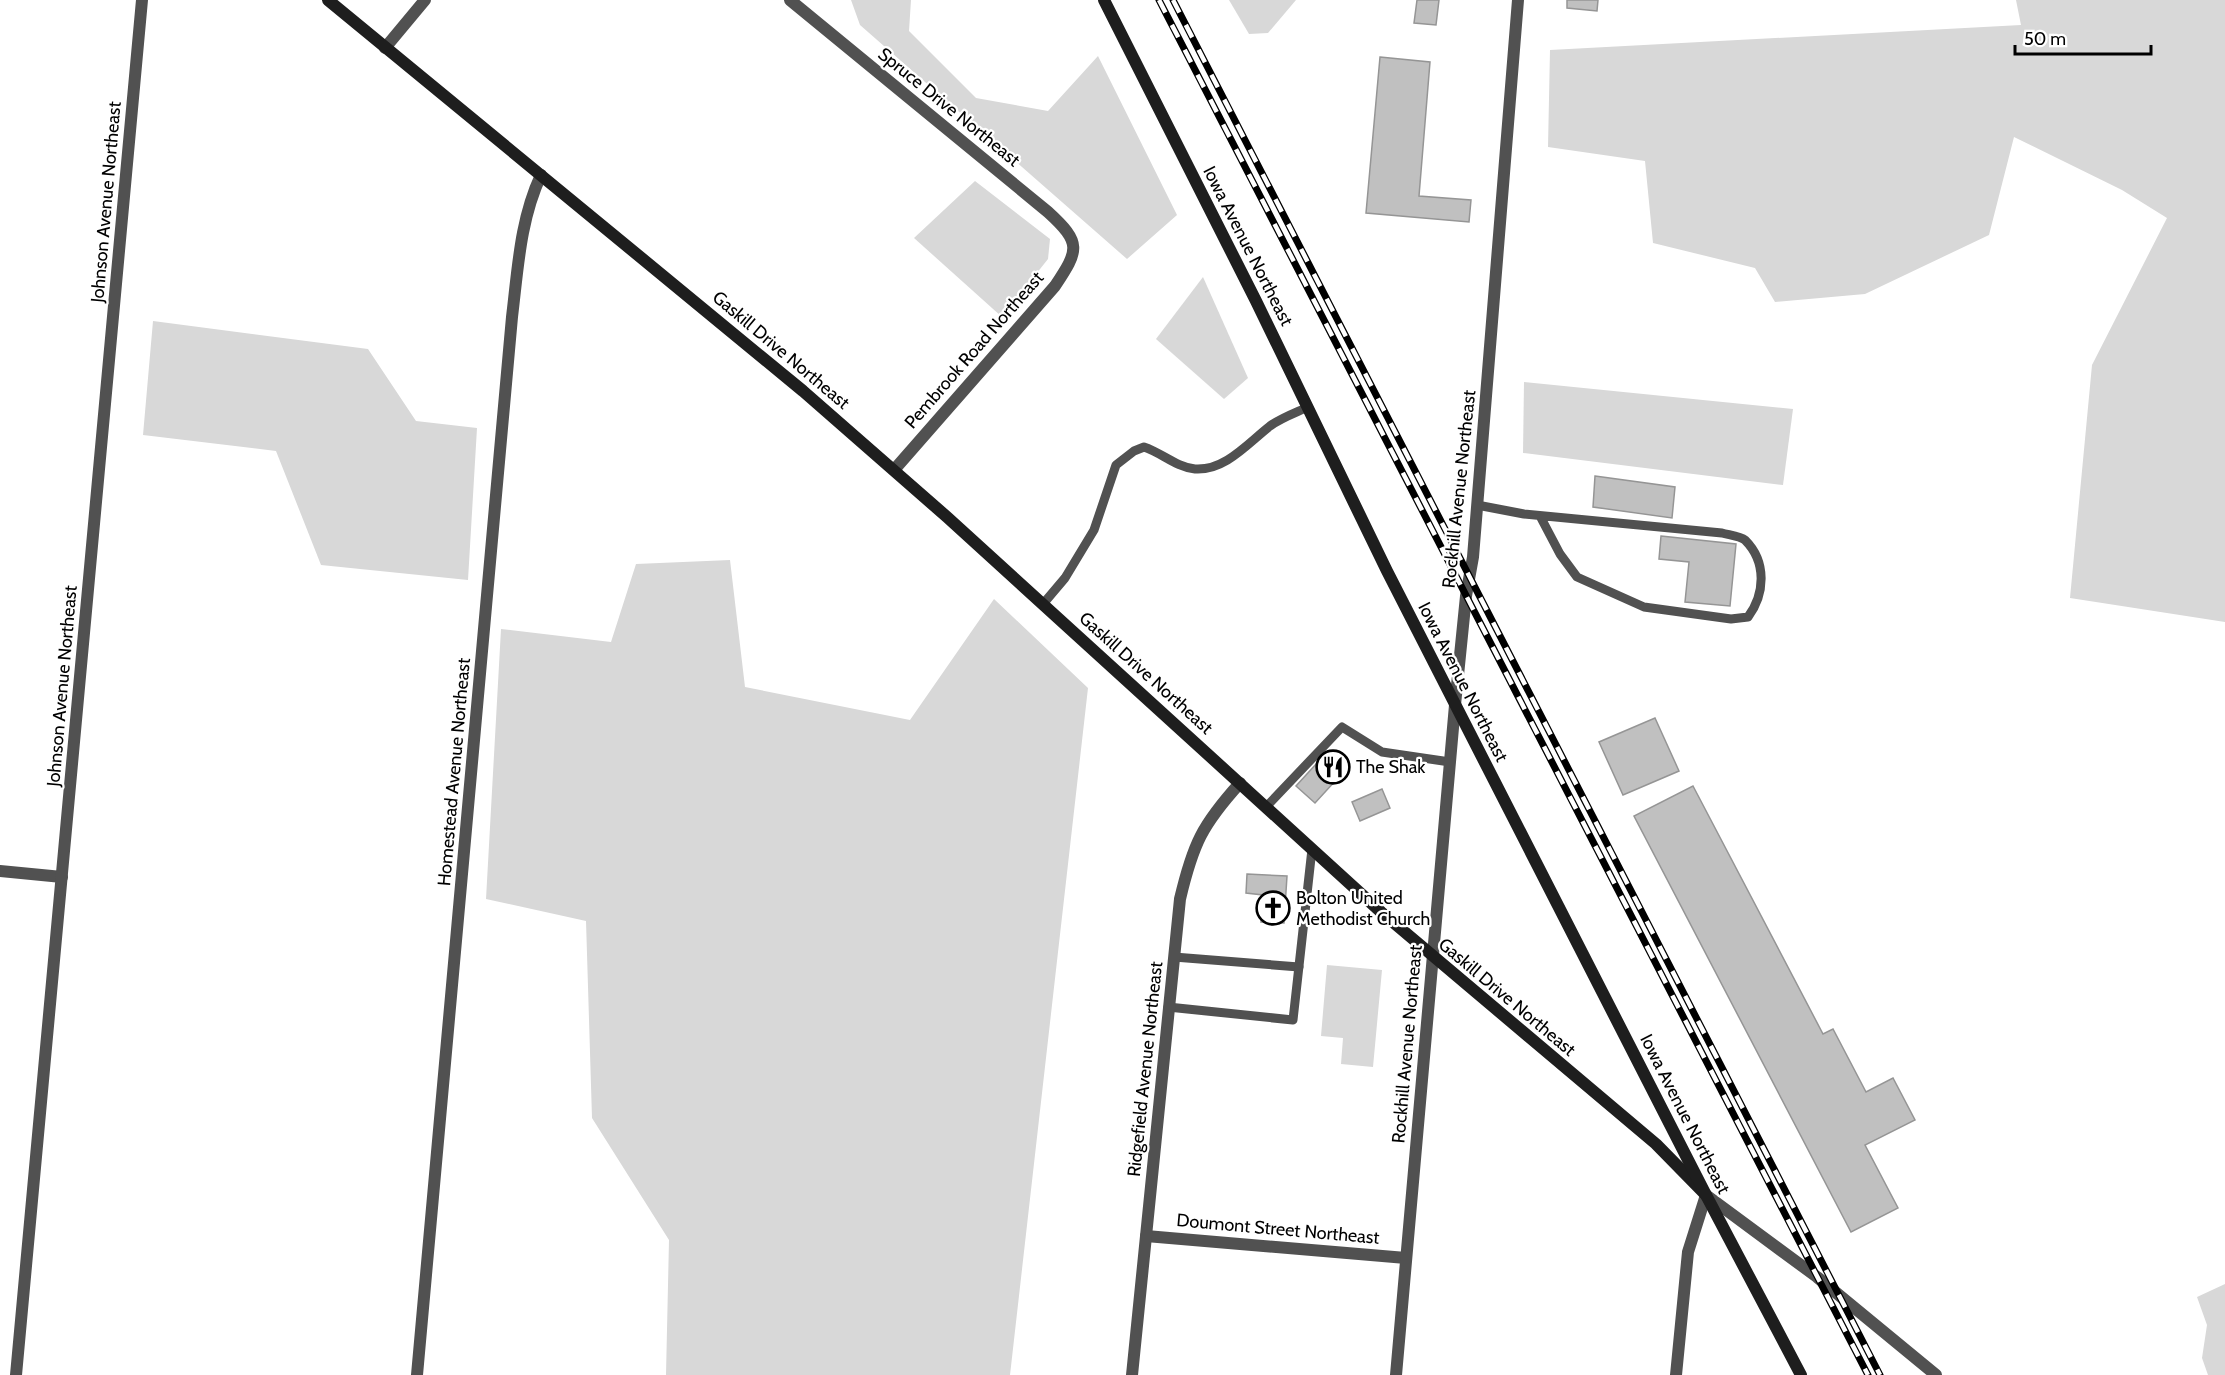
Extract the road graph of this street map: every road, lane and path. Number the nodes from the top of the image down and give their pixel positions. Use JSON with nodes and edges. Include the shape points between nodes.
{"nodes":[{"id":1,"x":142,"y":0,"type":"edge"},
{"id":2,"x":328,"y":0,"type":"edge"},
{"id":3,"x":425,"y":0,"type":"edge"},
{"id":4,"x":790,"y":0,"type":"edge"},
{"id":5,"x":1104,"y":0,"type":"edge"},
{"id":6,"x":1518,"y":0,"type":"edge"},
{"id":7,"x":385,"y":48,"type":"junction"},
{"id":8,"x":541,"y":175,"type":"junction"},
{"id":9,"x":1074,"y":250,"type":"joint"},
{"id":10,"x":1308,"y":407,"type":"junction"},
{"id":11,"x":894,"y":470,"type":"junction"},
{"id":12,"x":1477,"y":505,"type":"junction"},
{"id":13,"x":1540,"y":516,"type":"junction"},
{"id":14,"x":1043,"y":604,"type":"junction"},
{"id":15,"x":1455,"y":705,"type":"junction"},
{"id":16,"x":1450,"y":762,"type":"junction"},
{"id":17,"x":1240,"y":783,"type":"junction"},
{"id":18,"x":1266,"y":807,"type":"junction"},
{"id":19,"x":1312,"y":849,"type":"junction"},
{"id":20,"x":0,"y":871,"type":"edge"},
{"id":21,"x":62,"y":877,"type":"junction"},
{"id":22,"x":1432,"y":956,"type":"junction"},
{"id":23,"x":1174,"y":957,"type":"junction"},
{"id":24,"x":1299,"y":968,"type":"junction"},
{"id":25,"x":1168,"y":1007,"type":"junction"},
{"id":26,"x":1707,"y":1196,"type":"junction"},
{"id":27,"x":1146,"y":1236,"type":"junction"},
{"id":28,"x":1406,"y":1258,"type":"junction"},
{"id":29,"x":16,"y":1375,"type":"edge"},
{"id":30,"x":417,"y":1375,"type":"edge"},
{"id":31,"x":1132,"y":1375,"type":"edge"},
{"id":32,"x":1396,"y":1375,"type":"edge"},
{"id":33,"x":1676,"y":1375,"type":"edge"},
{"id":34,"x":1801,"y":1375,"type":"edge"},
{"id":35,"x":1936,"y":1375,"type":"edge"}],
"edges":[{"from":1,"to":21,"type":"street","name":"Johnson Avenue Northeast"},
{"from":2,"to":7,"type":"main road","name":"Gaskill Drive Northeast"},
{"from":3,"to":7,"type":"street"},
{"from":4,"to":9,"type":"street","name":"Spruce Drive Northeast","via":[[1048,212],[1073,240]]},
{"from":5,"to":10,"type":"main road","name":"Iowa Avenue Northeast"},
{"from":6,"to":12,"type":"street","name":"Rockhill Avenue Northeast"},
{"from":7,"to":8,"type":"main road","name":"Gaskill Drive Northeast"},
{"from":8,"to":11,"type":"main road","name":"Gaskill Drive Northeast","via":[[752,347]]},
{"from":8,"to":30,"type":"street","name":"Homestead Avenue Northeast","via":[[524,220],[512,316]]},
{"from":9,"to":11,"type":"street","name":"Pembrook Road Northeast","via":[[1072,261],[1055,286]]},
{"from":10,"to":14,"type":"lane","via":[[1272,425],[1212,468],[1193,469],[1144,447],[1134,451],[1116,465],[1094,530],[1065,578]]},
{"from":10,"to":15,"type":"main road","name":"Iowa Avenue Northeast"},
{"from":11,"to":14,"type":"main road","name":"Gaskill Drive Northeast"},
{"from":12,"to":13,"type":"lane"},
{"from":12,"to":15,"type":"street","name":"Rockhill Avenue Northeast"},
{"from":13,"to":13,"type":"lane","via":[[1722,533],[1744,539],[1761,564],[1758,604],[1748,617],[1731,619],[1644,607],[1620,598],[1577,577]]},
{"from":14,"to":17,"type":"main road","name":"Gaskill Drive Northeast"},
{"from":15,"to":16,"type":"street","name":"Rockhill Avenue Northeast"},
{"from":15,"to":26,"type":"main road","name":"Iowa Avenue Northeast"},
{"from":16,"to":18,"type":"lane","via":[[1382,752],[1342,727]]},
{"from":16,"to":22,"type":"street","name":"Rockhill Avenue Northeast"},
{"from":17,"to":18,"type":"main road","name":"Gaskill Drive Northeast"},
{"from":17,"to":23,"type":"street","name":"Ridgefield Avenue Northeast","via":[[1205,825],[1189,860]]},
{"from":18,"to":19,"type":"main road","name":"Gaskill Drive Northeast"},
{"from":19,"to":22,"type":"main road","name":"Gaskill Drive Northeast"},
{"from":19,"to":24,"type":"lane"},
{"from":20,"to":21,"type":"street"},
{"from":21,"to":29,"type":"street","name":"Johnson Avenue Northeast"},
{"from":22,"to":26,"type":"main road","name":"Gaskill Drive Northeast","via":[[1656,1144]]},
{"from":22,"to":28,"type":"street","name":"Rockhill Avenue Northeast"},
{"from":23,"to":24,"type":"lane"},
{"from":23,"to":25,"type":"street","name":"Ridgefield Avenue Northeast"},
{"from":24,"to":25,"type":"lane","via":[[1293,1020]]},
{"from":25,"to":27,"type":"street","name":"Ridgefield Avenue Northeast"},
{"from":26,"to":33,"type":"street","via":[[1688,1252]]},
{"from":26,"to":34,"type":"main road","name":"Iowa Avenue Northeast"},
{"from":26,"to":35,"type":"street","name":"Gaskill Drive Northeast","via":[[1818,1277]]},
{"from":27,"to":28,"type":"street","name":"Doumont Street Northeast"},
{"from":27,"to":31,"type":"street","name":"Ridgefield Avenue Northeast"},
{"from":28,"to":32,"type":"street","name":"Rockhill Avenue Northeast"}]}
